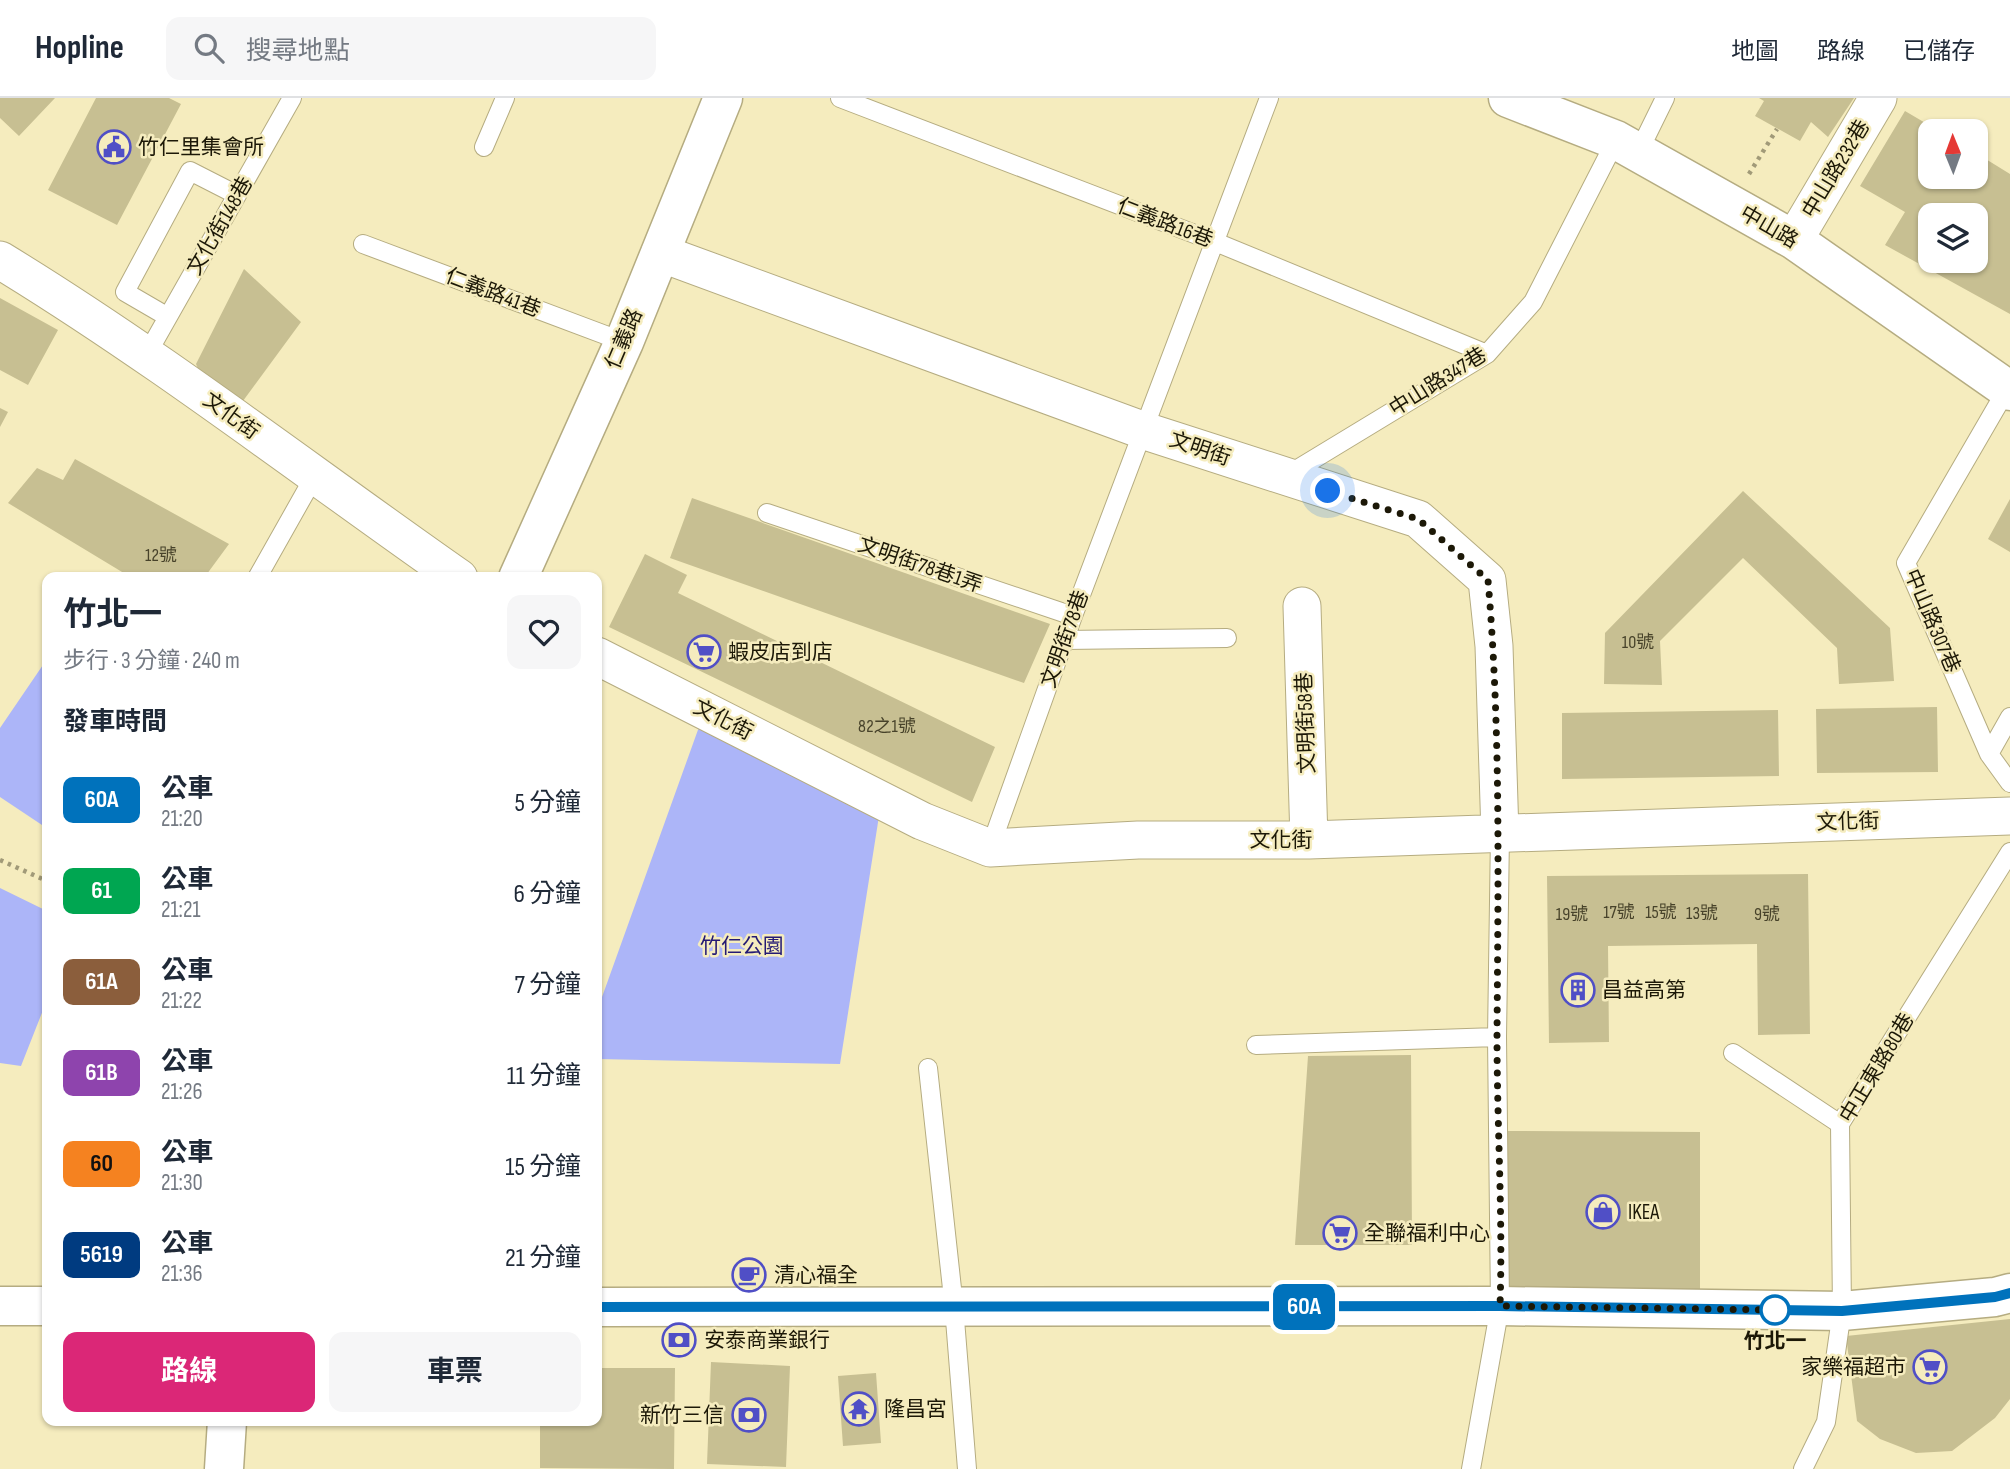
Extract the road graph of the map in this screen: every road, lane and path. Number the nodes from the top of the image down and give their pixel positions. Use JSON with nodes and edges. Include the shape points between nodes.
{"nodes":[{"id":1,"x":292,"y":98,"type":"edge"},
{"id":2,"x":505,"y":98,"type":"edge"},
{"id":3,"x":723,"y":98,"type":"edge"},
{"id":4,"x":840,"y":98,"type":"edge"},
{"id":5,"x":1269,"y":98,"type":"edge"},
{"id":6,"x":1508,"y":98,"type":"edge"},
{"id":7,"x":1665,"y":98,"type":"edge"},
{"id":8,"x":1878,"y":98,"type":"edge"},
{"id":9,"x":1777,"y":129,"type":"dead end"},
{"id":10,"x":1627,"y":146,"type":"junction"},
{"id":11,"x":484,"y":147,"type":"dead end"},
{"id":12,"x":237,"y":195,"type":"junction"},
{"id":13,"x":1729,"y":204,"type":"junction"},
{"id":14,"x":1794,"y":240,"type":"junction"},
{"id":15,"x":1213,"y":242,"type":"junction"},
{"id":16,"x":363,"y":244,"type":"dead end"},
{"id":17,"x":660,"y":253,"type":"junction"},
{"id":18,"x":0,"y":260,"type":"edge"},
{"id":19,"x":168,"y":317,"type":"junction"},
{"id":20,"x":624,"y":342,"type":"junction"},
{"id":21,"x":147,"y":354,"type":"junction"},
{"id":22,"x":1488,"y":354,"type":"junction"},
{"id":23,"x":2009,"y":390,"type":"edge"},
{"id":24,"x":1145,"y":431,"type":"junction"},
{"id":25,"x":314,"y":477,"type":"junction"},
{"id":26,"x":1283,"y":477,"type":"junction"},
{"id":27,"x":767,"y":513,"type":"dead end"},
{"id":28,"x":260,"y":572,"type":"edge"},
{"id":29,"x":450,"y":572,"type":"edge"},
{"id":30,"x":521,"y":572,"type":"edge"},
{"id":31,"x":1302,"y":606,"type":"dead end"},
{"id":32,"x":1073,"y":616,"type":"junction"},
{"id":33,"x":1227,"y":638,"type":"dead end"},
{"id":34,"x":1064,"y":640,"type":"junction"},
{"id":35,"x":602,"y":659,"type":"edge"},
{"id":36,"x":2010,"y":717,"type":"edge"},
{"id":37,"x":1989,"y":754,"type":"junction"},
{"id":38,"x":2010,"y":783,"type":"edge"},
{"id":39,"x":2010,"y":816,"type":"edge"},
{"id":40,"x":1500,"y":834,"type":"junction"},
{"id":41,"x":1309,"y":840,"type":"junction"},
{"id":42,"x":990,"y":848,"type":"junction"},
{"id":43,"x":2010,"y":852,"type":"edge"},
{"id":44,"x":0,"y":860,"type":"edge"},
{"id":45,"x":42,"y":879,"type":"edge"},
{"id":46,"x":1497,"y":1037,"type":"junction"},
{"id":47,"x":1256,"y":1045,"type":"dead end"},
{"id":48,"x":1733,"y":1053,"type":"dead end"},
{"id":49,"x":928,"y":1068,"type":"dead end"},
{"id":50,"x":1840,"y":1124,"type":"junction"},
{"id":51,"x":2010,"y":1293,"type":"edge"},
{"id":52,"x":0,"y":1306,"type":"edge"},
{"id":53,"x":42,"y":1306,"type":"edge"},
{"id":54,"x":1500,"y":1306,"type":"junction"},
{"id":55,"x":602,"y":1307,"type":"edge"},
{"id":56,"x":954,"y":1307,"type":"junction"},
{"id":57,"x":1842,"y":1311,"type":"junction"},
{"id":58,"x":226,"y":1426,"type":"edge"},
{"id":59,"x":224,"y":1469,"type":"edge"},
{"id":60,"x":967,"y":1469,"type":"edge"},
{"id":61,"x":1471,"y":1469,"type":"edge"},
{"id":62,"x":1803,"y":1469,"type":"edge"}],
"edges":[{"from":1,"to":12,"type":"lane","name":"文化街148巷"},
{"from":2,"to":11,"type":"lane"},
{"from":3,"to":17,"type":"main road","name":"仁義路"},
{"from":4,"to":15,"type":"lane","name":"仁義路16巷"},
{"from":5,"to":15,"type":"lane","name":"文明街78巷"},
{"from":6,"to":10,"type":"main road","name":"中山路"},
{"from":7,"to":10,"type":"lane","name":"中山路347巷"},
{"from":8,"to":14,"type":"street","name":"中山路232巷"},
{"from":9,"to":13,"type":"path"},
{"from":10,"to":13,"type":"main road","name":"中山路"},
{"from":10,"to":22,"type":"lane","name":"中山路347巷","via":[[1533,302]]},
{"from":12,"to":19,"type":"lane","name":"文化街148巷"},
{"from":12,"to":19,"type":"lane","via":[[190,171],[125,292]]},
{"from":13,"to":14,"type":"main road","name":"中山路"},
{"from":14,"to":23,"type":"main road","name":"中山路"},
{"from":15,"to":22,"type":"lane","name":"仁義路16巷"},
{"from":15,"to":24,"type":"lane","name":"文明街78巷"},
{"from":16,"to":20,"type":"lane","name":"仁義路41巷"},
{"from":17,"to":20,"type":"main road","name":"仁義路"},
{"from":17,"to":24,"type":"street","name":"文明街"},
{"from":18,"to":21,"type":"street","name":"文化街"},
{"from":19,"to":21,"type":"lane","name":"文化街148巷"},
{"from":20,"to":30,"type":"main road","name":"仁義路"},
{"from":21,"to":25,"type":"street","name":"文化街"},
{"from":22,"to":26,"type":"lane","name":"中山路347巷"},
{"from":23,"to":37,"type":"lane","name":"中山路307巷","via":[[1906,563]]},
{"from":24,"to":26,"type":"street","name":"文明街"},
{"from":24,"to":32,"type":"lane","name":"文明街78巷"},
{"from":25,"to":28,"type":"lane"},
{"from":25,"to":29,"type":"street","name":"文化街"},
{"from":26,"to":40,"type":"street","name":"文明街","via":[[1418,519],[1488,580]]},
{"from":27,"to":32,"type":"lane","name":"文明街78巷1弄"},
{"from":31,"to":41,"type":"street","name":"文明街58巷"},
{"from":32,"to":34,"type":"lane","name":"文明街78巷"},
{"from":33,"to":34,"type":"lane"},
{"from":34,"to":42,"type":"lane","name":"文明街78巷"},
{"from":35,"to":42,"type":"street","name":"文化街","via":[[922,821]]},
{"from":36,"to":37,"type":"lane"},
{"from":37,"to":38,"type":"lane","name":"中山路307巷"},
{"from":39,"to":40,"type":"street","name":"文化街"},
{"from":40,"to":41,"type":"street","name":"文化街"},
{"from":40,"to":46,"type":"lane"},
{"from":41,"to":42,"type":"street","name":"文化街","via":[[1138,840]]},
{"from":43,"to":50,"type":"lane","name":"中正東路80巷"},
{"from":44,"to":45,"type":"path"},
{"from":46,"to":47,"type":"lane"},
{"from":46,"to":54,"type":"lane"},
{"from":48,"to":50,"type":"lane"},
{"from":49,"to":56,"type":"lane"},
{"from":50,"to":57,"type":"lane","name":"中正東路80巷"},
{"from":51,"to":57,"type":"main road"},
{"from":52,"to":53,"type":"main road"},
{"from":54,"to":56,"type":"main road"},
{"from":54,"to":57,"type":"main road"},
{"from":54,"to":61,"type":"lane"},
{"from":55,"to":56,"type":"main road"},
{"from":56,"to":60,"type":"lane"},
{"from":57,"to":62,"type":"lane","name":"中正東路80巷","via":[[1826,1422]]},
{"from":58,"to":59,"type":"main road"}]}
